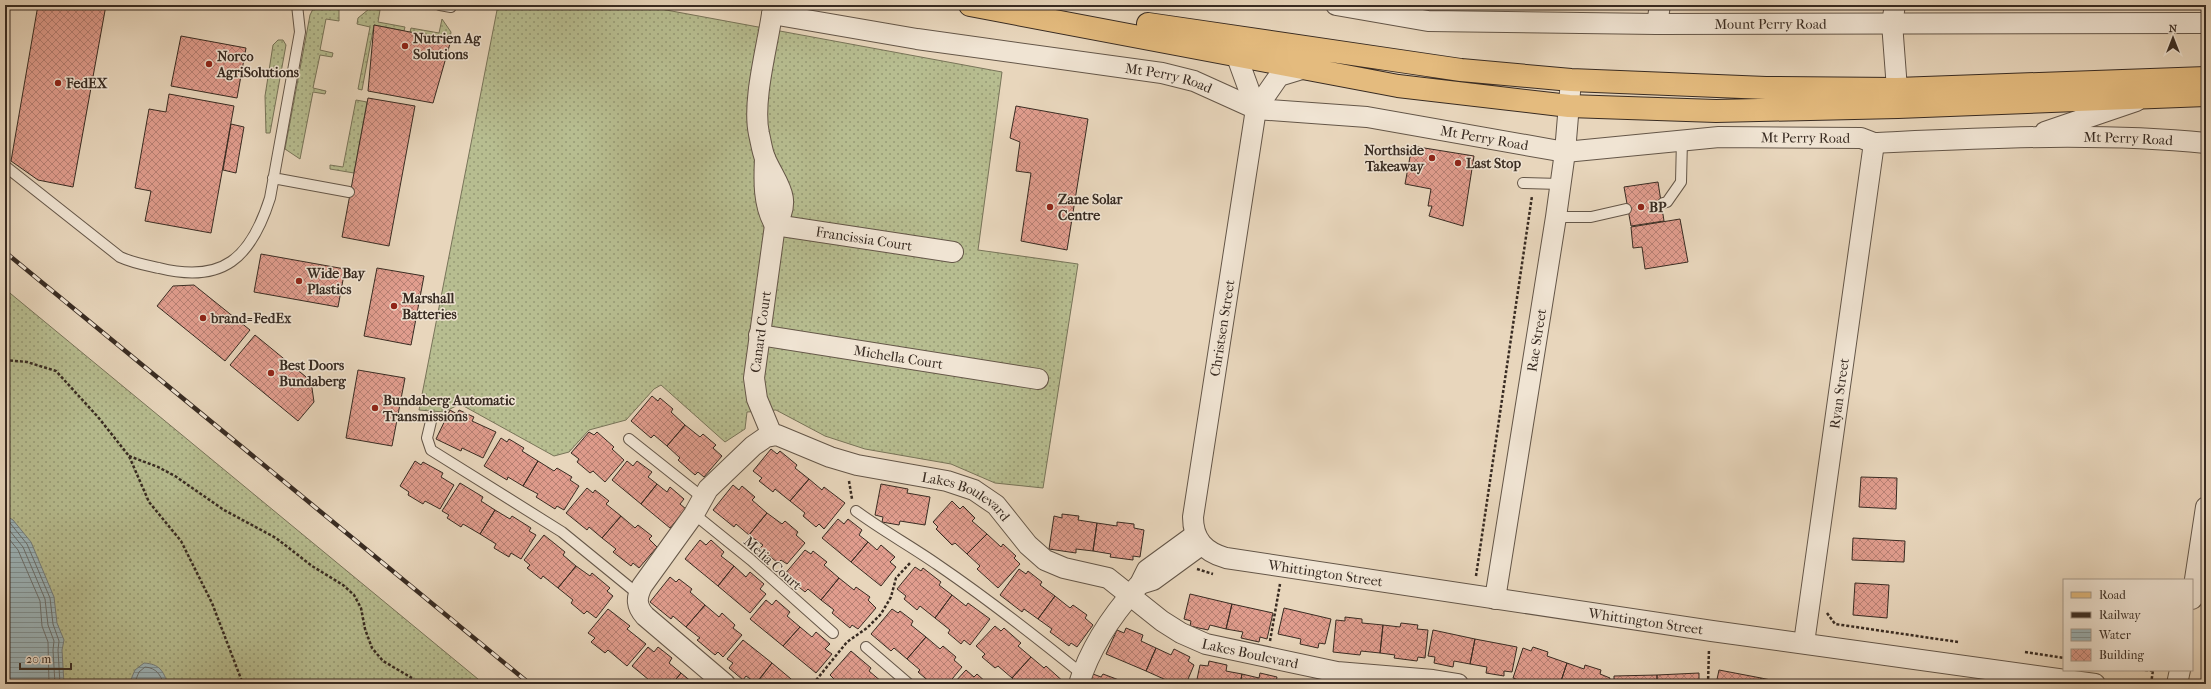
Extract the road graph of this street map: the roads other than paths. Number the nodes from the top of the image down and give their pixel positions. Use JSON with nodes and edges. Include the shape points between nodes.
{"nodes":[{"id":1,"x":297,"y":5,"type":"edge"},
{"id":2,"x":440,"y":5,"type":"edge"},
{"id":3,"x":970,"y":5,"type":"edge"},
{"id":4,"x":1028,"y":5,"type":"edge"},
{"id":5,"x":1336,"y":5,"type":"edge"},
{"id":6,"x":451,"y":7,"type":"dead end"},
{"id":7,"x":773,"y":8,"type":"edge"},
{"id":8,"x":1516,"y":14,"type":"edge"},
{"id":9,"x":1658,"y":14,"type":"edge"},
{"id":10,"x":1894,"y":14,"type":"edge"},
{"id":11,"x":2206,"y":22,"type":"edge"},
{"id":12,"x":1236,"y":56,"type":"junction"},
{"id":13,"x":1302,"y":69,"type":"junction"},
{"id":14,"x":2206,"y":78,"type":"edge"},
{"id":15,"x":1571,"y":80,"type":"junction"},
{"id":16,"x":2206,"y":95,"type":"edge"},
{"id":17,"x":1898,"y":98,"type":"junction"},
{"id":18,"x":2144,"y":99,"type":"junction"},
{"id":19,"x":1569,"y":106,"type":"junction"},
{"id":20,"x":1256,"y":109,"type":"junction"},
{"id":21,"x":2032,"y":136,"type":"junction"},
{"id":22,"x":1682,"y":139,"type":"junction"},
{"id":23,"x":1874,"y":143,"type":"junction"},
{"id":24,"x":2206,"y":143,"type":"edge"},
{"id":25,"x":1565,"y":152,"type":"junction"},
{"id":26,"x":5,"y":166,"type":"edge"},
{"id":27,"x":273,"y":178,"type":"junction"},
{"id":28,"x":1525,"y":183,"type":"road end"},
{"id":29,"x":1560,"y":184,"type":"junction"},
{"id":30,"x":349,"y":192,"type":"dead end"},
{"id":31,"x":1663,"y":203,"type":"dead end"},
{"id":32,"x":1626,"y":209,"type":"dead end"},
{"id":33,"x":1556,"y":217,"type":"junction"},
{"id":34,"x":775,"y":225,"type":"junction"},
{"id":35,"x":953,"y":252,"type":"dead end"},
{"id":36,"x":759,"y":335,"type":"junction"},
{"id":37,"x":1038,"y":379,"type":"dead end"},
{"id":38,"x":432,"y":417,"type":"dead end"},
{"id":39,"x":772,"y":435,"type":"junction"},
{"id":40,"x":629,"y":438,"type":"dead end"},
{"id":41,"x":698,"y":506,"type":"junction"},
{"id":42,"x":2206,"y":507,"type":"edge"},
{"id":43,"x":856,"y":511,"type":"road end"},
{"id":44,"x":1198,"y":540,"type":"junction"},
{"id":45,"x":1135,"y":590,"type":"junction"},
{"id":46,"x":2193,"y":592,"type":"edge"},
{"id":47,"x":638,"y":594,"type":"junction"},
{"id":48,"x":1495,"y":599,"type":"junction"},
{"id":49,"x":833,"y":633,"type":"dead end"},
{"id":50,"x":1804,"y":643,"type":"junction"},
{"id":51,"x":866,"y":647,"type":"dead end"},
{"id":52,"x":2180,"y":671,"type":"edge"},
{"id":53,"x":1080,"y":679,"type":"edge"},
{"id":54,"x":725,"y":684,"type":"edge"},
{"id":55,"x":909,"y":684,"type":"edge"},
{"id":56,"x":1458,"y":684,"type":"edge"},
{"id":57,"x":2094,"y":684,"type":"edge"},
{"id":58,"x":2177,"y":684,"type":"edge"}],
"edges":[{"from":1,"to":27,"type":"lane","via":[[300,32]]},
{"from":2,"to":6,"type":"lane"},
{"from":3,"to":12,"type":"main road","name":"Mt Perry Road"},
{"from":4,"to":15,"type":"main road","name":"Mt Perry Road","via":[[1244,40],[1461,70]]},
{"from":5,"to":8,"type":"street","name":"Mount Perry Road","via":[[1428,21]]},
{"from":7,"to":20,"type":"street","name":"Mt Perry Road","via":[[917,39],[1162,73],[1194,81]]},
{"from":7,"to":34,"type":"street","via":[[758,103],[759,133],[765,158],[764,186],[771,219]]},
{"from":8,"to":9,"type":"street","name":"Mount Perry Road"},
{"from":9,"to":10,"type":"street","name":"Mount Perry Road"},
{"from":10,"to":11,"type":"street","name":"Mount Perry Road"},
{"from":10,"to":17,"type":"street"},
{"from":12,"to":13,"type":"main road","name":"Mt Perry Road"},
{"from":12,"to":20,"type":"street","name":"Christsen Street"},
{"from":13,"to":19,"type":"main road","name":"Mt Perry Road","via":[[1398,86]]},
{"from":13,"to":20,"type":"street","name":"Christsen Street","via":[[1280,76]]},
{"from":14,"to":17,"type":"main road","name":"Mt Perry Road"},
{"from":15,"to":17,"type":"main road","name":"Mt Perry Road","via":[[1766,88]]},
{"from":15,"to":19,"type":"street","name":"Rae Street"},
{"from":16,"to":18,"type":"main road","name":"Mt Perry Road"},
{"from":17,"to":18,"type":"main road","name":"Mt Perry Road"},
{"from":17,"to":19,"type":"main road","name":"Mt Perry Road","via":[[1716,111]]},
{"from":18,"to":21,"type":"street"},
{"from":19,"to":25,"type":"street","name":"Rae Street"},
{"from":20,"to":25,"type":"street","name":"Mt Perry Road","via":[[1367,117]]},
{"from":20,"to":44,"type":"street","name":"Christsen Street","via":[[1193,517]]},
{"from":21,"to":23,"type":"street","name":"Mt Perry Road"},
{"from":21,"to":24,"type":"street","name":"Mt Perry Road","via":[[2169,139]]},
{"from":22,"to":23,"type":"street","name":"Mt Perry Road","via":[[1861,138]]},
{"from":22,"to":25,"type":"street","name":"Mt Perry Road"},
{"from":22,"to":31,"type":"lane","via":[[1681,182],[1667,202]]},
{"from":23,"to":50,"type":"street","name":"Ryan Street"},
{"from":25,"to":29,"type":"street","name":"Rae Street"},
{"from":26,"to":27,"type":"lane","via":[[120,257],[169,271],[190,273],[208,273],[231,262],[245,249],[264,216]]},
{"from":27,"to":30,"type":"lane"},
{"from":28,"to":29,"type":"lane"},
{"from":29,"to":33,"type":"street","name":"Rae Street"},
{"from":32,"to":33,"type":"lane","via":[[1591,217]]},
{"from":33,"to":48,"type":"street","name":"Rae Street"},
{"from":34,"to":35,"type":"street","name":"Francissia Court"},
{"from":34,"to":36,"type":"street","name":"Canard Court"},
{"from":36,"to":37,"type":"street","name":"Michella Court"},
{"from":36,"to":39,"type":"street","name":"Canard Court","via":[[754,388]]},
{"from":38,"to":47,"type":"lane","via":[[427,438],[431,450],[562,532]]},
{"from":39,"to":41,"type":"street","via":[[753,446],[716,480]]},
{"from":39,"to":45,"type":"street","name":"Lakes Boulevard","via":[[858,465],[947,481],[974,490],[996,505],[1028,545],[1045,560],[1064,568],[1108,578]]},
{"from":40,"to":41,"type":"lane","name":"Melia Court"},
{"from":41,"to":47,"type":"street"},
{"from":41,"to":49,"type":"lane","name":"Melia Court","via":[[751,560]]},
{"from":42,"to":46,"type":"street"},
{"from":43,"to":53,"type":"lane","via":[[975,590]]},
{"from":44,"to":45,"type":"street","via":[[1153,580]]},
{"from":44,"to":48,"type":"street","name":"Whittington Street","via":[[1209,551],[1226,558]]},
{"from":45,"to":53,"type":"street","via":[[1097,642]]},
{"from":45,"to":56,"type":"street","name":"Lakes Boulevard","via":[[1162,621],[1193,639],[1221,648],[1337,672]]},
{"from":47,"to":54,"type":"street","via":[[638,608],[645,616]]},
{"from":48,"to":50,"type":"street","name":"Whittington Street"},
{"from":50,"to":57,"type":"street","name":"Whittington Street"},
{"from":51,"to":55,"type":"lane"},
{"from":52,"to":58,"type":"street"}]}
